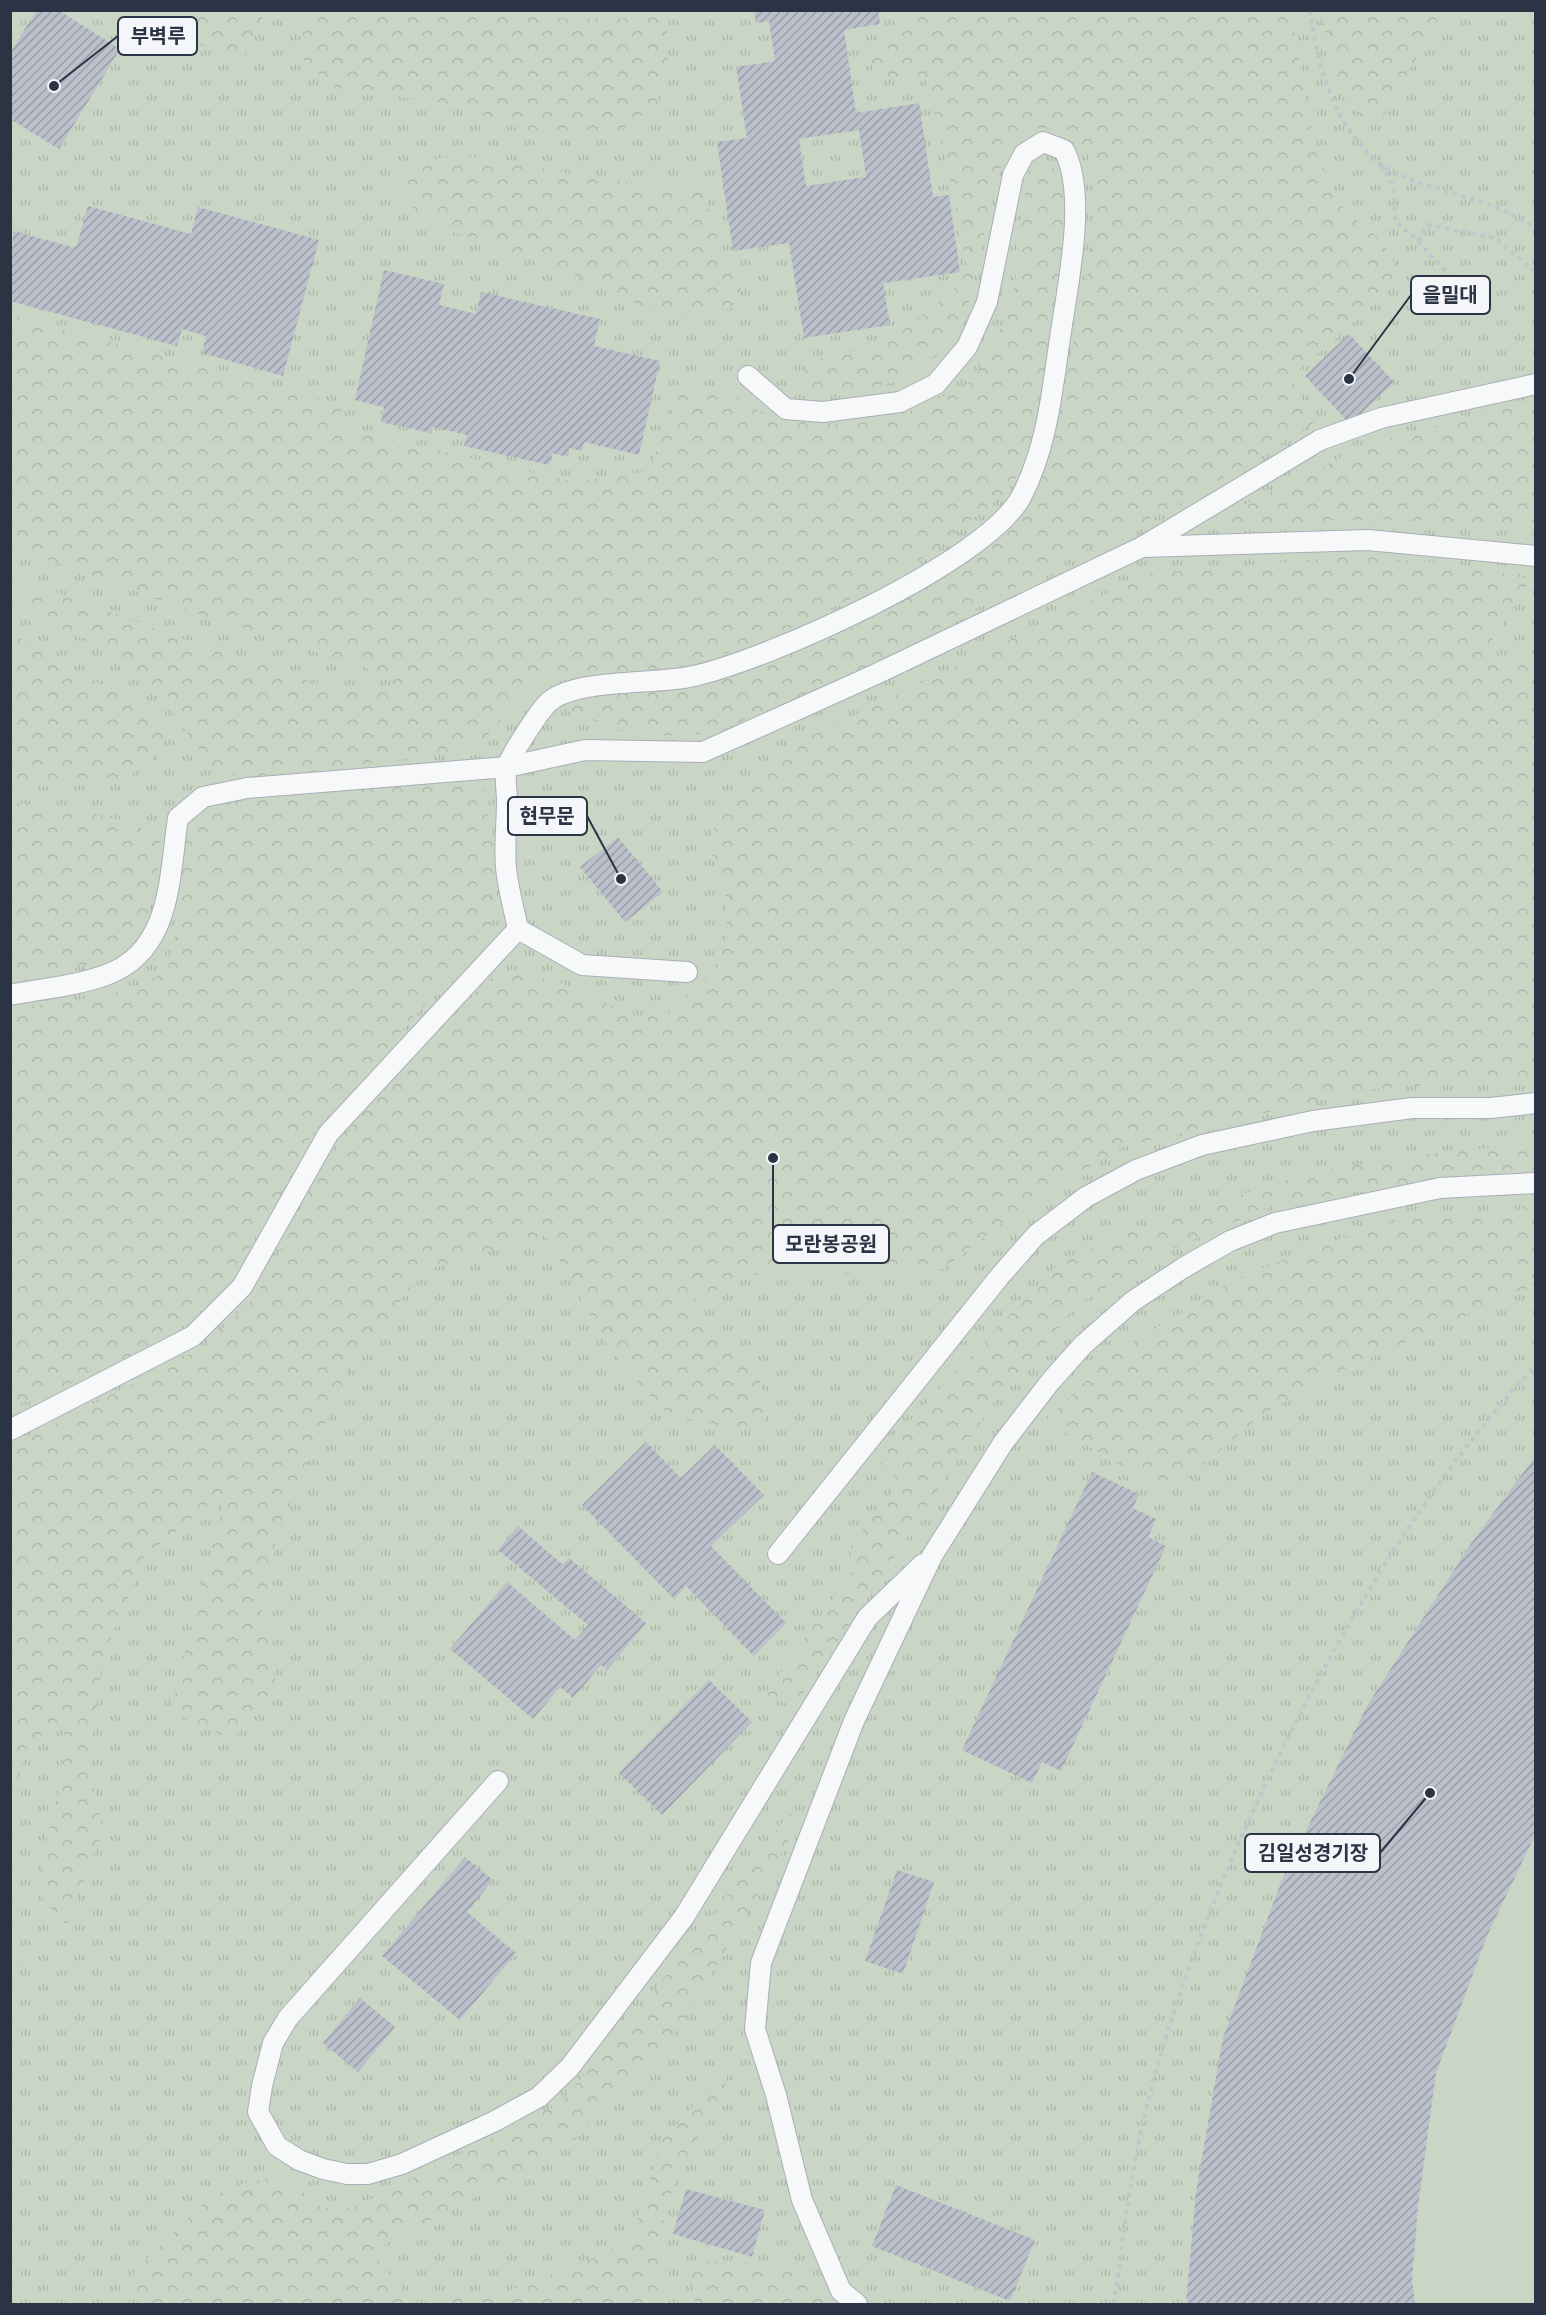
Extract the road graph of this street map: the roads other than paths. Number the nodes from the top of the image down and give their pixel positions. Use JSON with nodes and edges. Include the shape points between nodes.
{"nodes":[{"id":1,"x":748,"y":376,"type":"dead end"},
{"id":2,"x":1536,"y":384,"type":"edge"},
{"id":3,"x":1142,"y":547,"type":"junction"},
{"id":4,"x":1536,"y":556,"type":"edge"},
{"id":5,"x":507,"y":767,"type":"junction"},
{"id":6,"x":518,"y":929,"type":"junction"},
{"id":7,"x":687,"y":972,"type":"dead end"},
{"id":8,"x":10,"y":995,"type":"edge"},
{"id":9,"x":1536,"y":1103,"type":"edge"},
{"id":10,"x":1536,"y":1183,"type":"edge"},
{"id":11,"x":10,"y":1430,"type":"edge"},
{"id":12,"x":778,"y":1554,"type":"dead end"},
{"id":13,"x":932,"y":1556,"type":"junction"},
{"id":14,"x":498,"y":1781,"type":"dead end"},
{"id":15,"x":857,"y":2304,"type":"edge"}],
"edges":[{"from":1,"to":5,"type":"lane","via":[[786,409],[823,412],[900,402],[936,384],[967,347],[987,302],[1013,175],[1024,154],[1043,142],[1064,150],[1071,164],[1075,193],[1071,263],[1048,417],[1037,460],[1020,499],[1002,519],[949,564],[778,650],[692,677],[582,689],[551,700]]},
{"from":2,"to":3,"type":"lane","via":[[1381,418],[1320,440]]},
{"from":3,"to":4,"type":"lane","via":[[1368,540]]},
{"from":3,"to":5,"type":"lane","via":[[703,752],[585,750]]},
{"from":5,"to":6,"type":"lane","via":[[506,868]]},
{"from":5,"to":8,"type":"lane","via":[[247,788],[203,797],[177,818],[164,911],[146,949],[104,976]]},
{"from":6,"to":7,"type":"lane","via":[[582,965]]},
{"from":6,"to":11,"type":"lane","via":[[328,1134],[242,1287],[193,1336]]},
{"from":9,"to":12,"type":"lane","via":[[1491,1108],[1412,1108],[1312,1121],[1202,1145],[1136,1170],[1086,1197],[1036,1235],[1000,1276]]},
{"from":10,"to":13,"type":"lane","via":[[1440,1188],[1275,1223],[1230,1241],[1183,1268],[1133,1301],[1083,1345],[1050,1382],[1003,1443]]},
{"from":13,"to":14,"type":"lane","via":[[867,1618],[684,1917],[563,2074],[539,2097],[402,2164],[368,2174],[347,2174],[299,2160],[278,2146],[258,2112],[273,2043],[288,2018]]},
{"from":13,"to":15,"type":"lane","via":[[854,1720],[761,1964],[755,2029],[802,2200],[841,2291]]}]}
